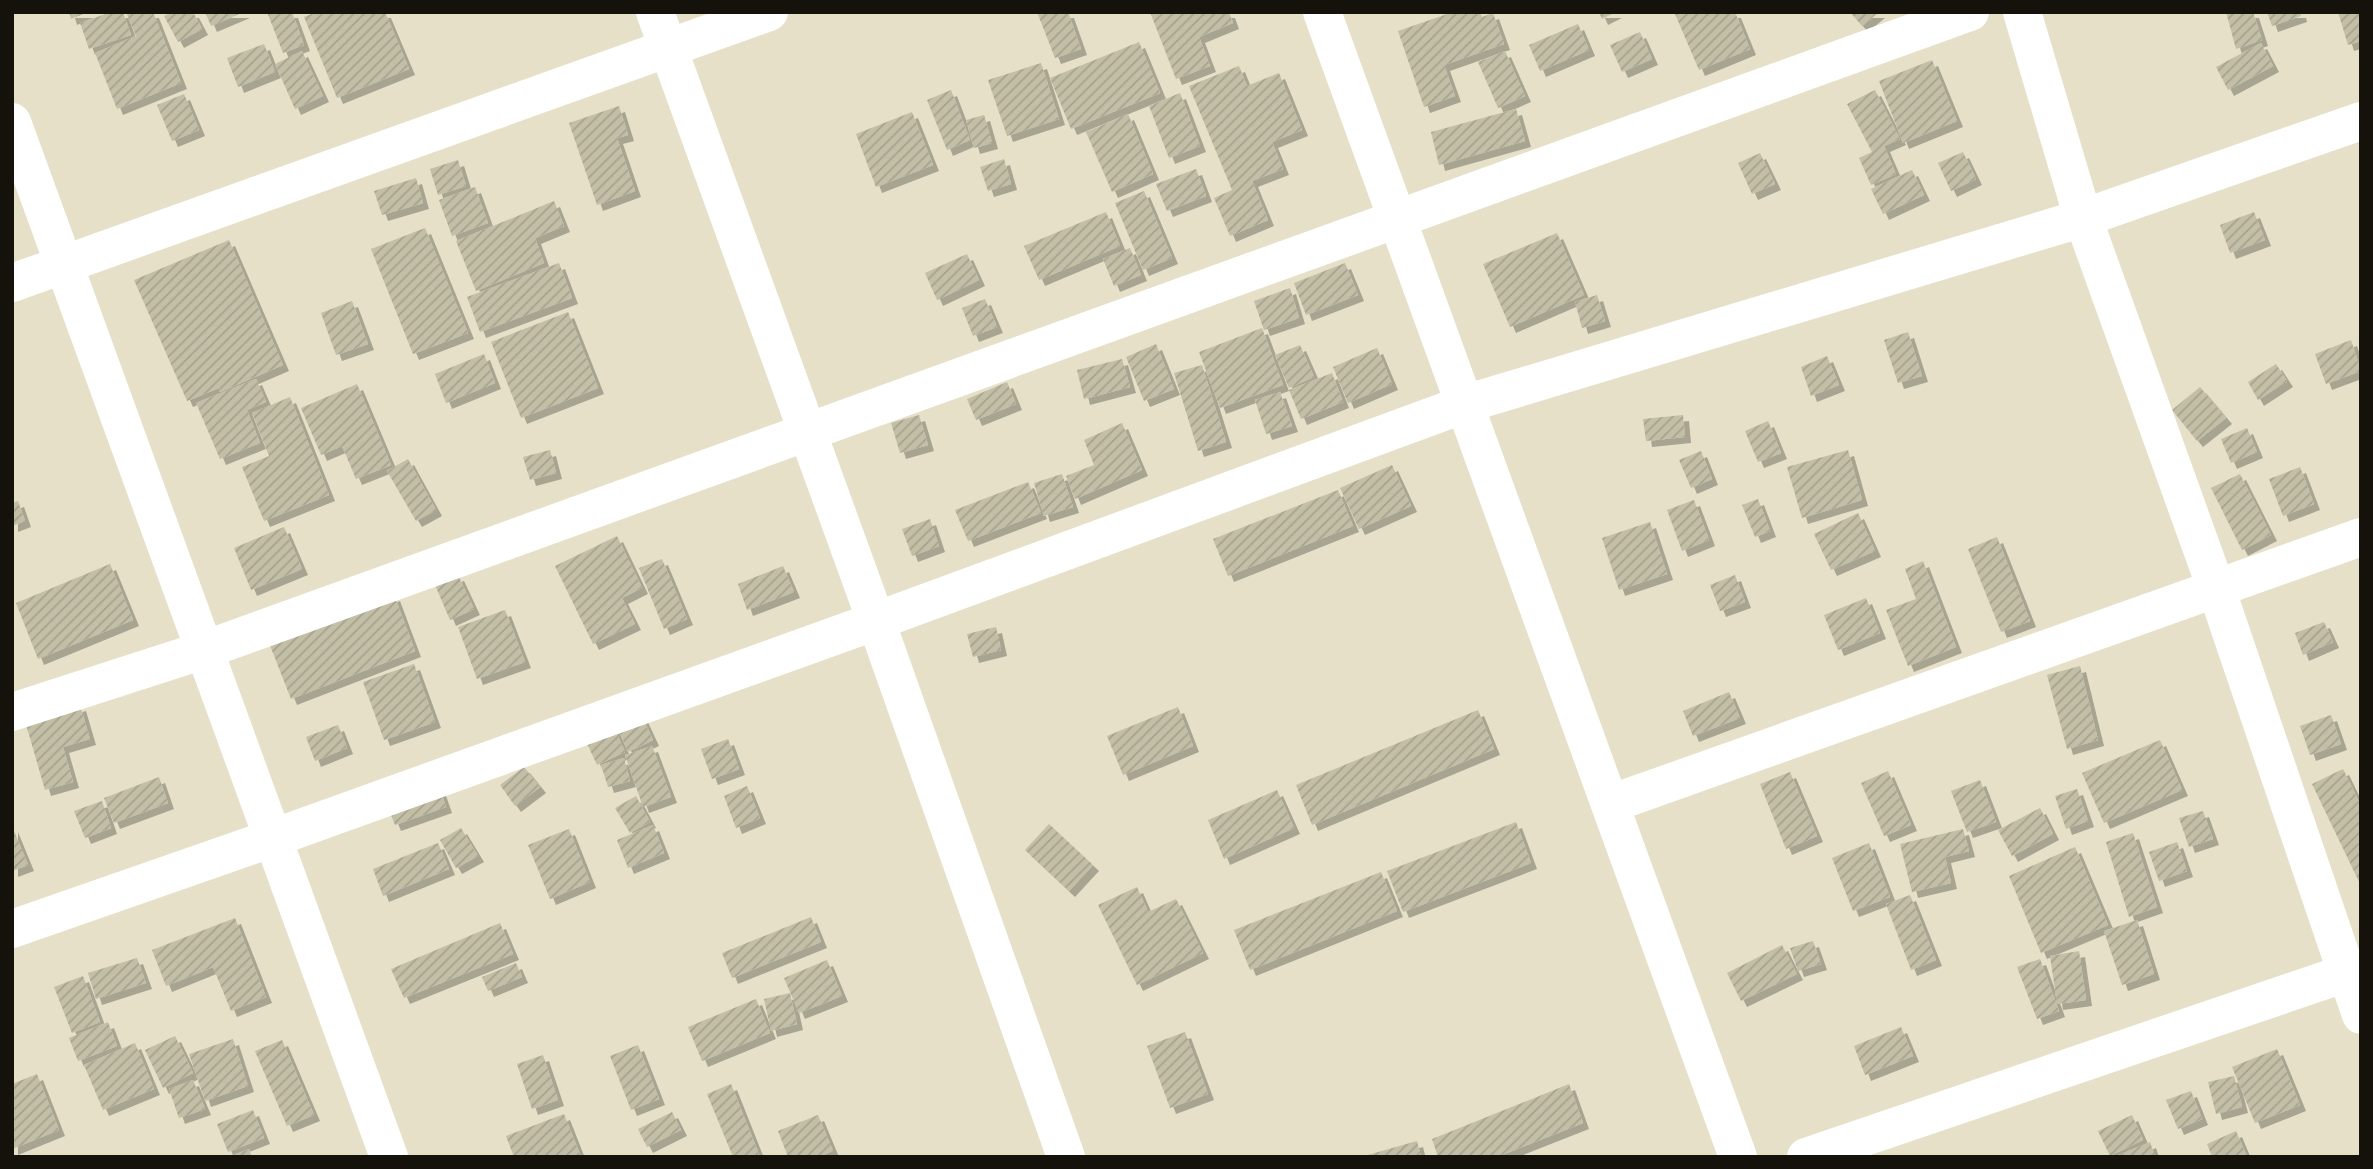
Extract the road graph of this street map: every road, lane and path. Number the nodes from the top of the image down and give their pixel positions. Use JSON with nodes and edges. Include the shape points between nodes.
{"nodes":[{"id":1,"x":655,"y":12,"type":"edge"},
{"id":2,"x":769,"y":12,"type":"edge"},
{"id":3,"x":1322,"y":12,"type":"edge"},
{"id":4,"x":1970,"y":12,"type":"edge"},
{"id":5,"x":2022,"y":12,"type":"edge"},
{"id":6,"x":668,"y":49,"type":"junction"},
{"id":7,"x":2361,"y":121,"type":"edge"},
{"id":8,"x":12,"y":122,"type":"edge"},
{"id":9,"x":2083,"y":218,"type":"junction"},
{"id":10,"x":1398,"y":220,"type":"junction"},
{"id":11,"x":64,"y":266,"type":"junction"},
{"id":12,"x":12,"y":283,"type":"edge"},
{"id":13,"x":1465,"y":404,"type":"junction"},
{"id":14,"x":808,"y":432,"type":"junction"},
{"id":15,"x":2361,"y":537,"type":"edge"},
{"id":16,"x":2216,"y":588,"type":"junction"},
{"id":17,"x":876,"y":621,"type":"junction"},
{"id":18,"x":204,"y":650,"type":"junction"},
{"id":19,"x":12,"y":712,"type":"edge"},
{"id":20,"x":1611,"y":804,"type":"junction"},
{"id":21,"x":273,"y":838,"type":"junction"},
{"id":22,"x":12,"y":929,"type":"edge"},
{"id":23,"x":2354,"y":970,"type":"edge"},
{"id":24,"x":2361,"y":1015,"type":"edge"},
{"id":25,"x":389,"y":1157,"type":"edge"},
{"id":26,"x":1066,"y":1157,"type":"edge"},
{"id":27,"x":1738,"y":1157,"type":"edge"},
{"id":28,"x":1806,"y":1157,"type":"edge"}],
"edges":[{"from":1,"to":6,"type":"street"},
{"from":2,"to":6,"type":"street"},
{"from":3,"to":10,"type":"street"},
{"from":4,"to":10,"type":"street"},
{"from":5,"to":9,"type":"street"},
{"from":6,"to":11,"type":"street"},
{"from":6,"to":14,"type":"street"},
{"from":7,"to":9,"type":"street"},
{"from":8,"to":11,"type":"street"},
{"from":9,"to":13,"type":"street"},
{"from":9,"to":16,"type":"street"},
{"from":10,"to":13,"type":"street"},
{"from":10,"to":14,"type":"street"},
{"from":11,"to":12,"type":"street"},
{"from":11,"to":18,"type":"street"},
{"from":13,"to":17,"type":"street"},
{"from":13,"to":20,"type":"street"},
{"from":14,"to":17,"type":"street"},
{"from":14,"to":18,"type":"street"},
{"from":15,"to":16,"type":"street"},
{"from":16,"to":20,"type":"street"},
{"from":16,"to":23,"type":"street"},
{"from":17,"to":21,"type":"street"},
{"from":17,"to":26,"type":"street"},
{"from":18,"to":19,"type":"street"},
{"from":18,"to":21,"type":"street"},
{"from":20,"to":27,"type":"street"},
{"from":21,"to":22,"type":"street"},
{"from":21,"to":25,"type":"street"},
{"from":23,"to":24,"type":"street"},
{"from":23,"to":28,"type":"street"}]}
